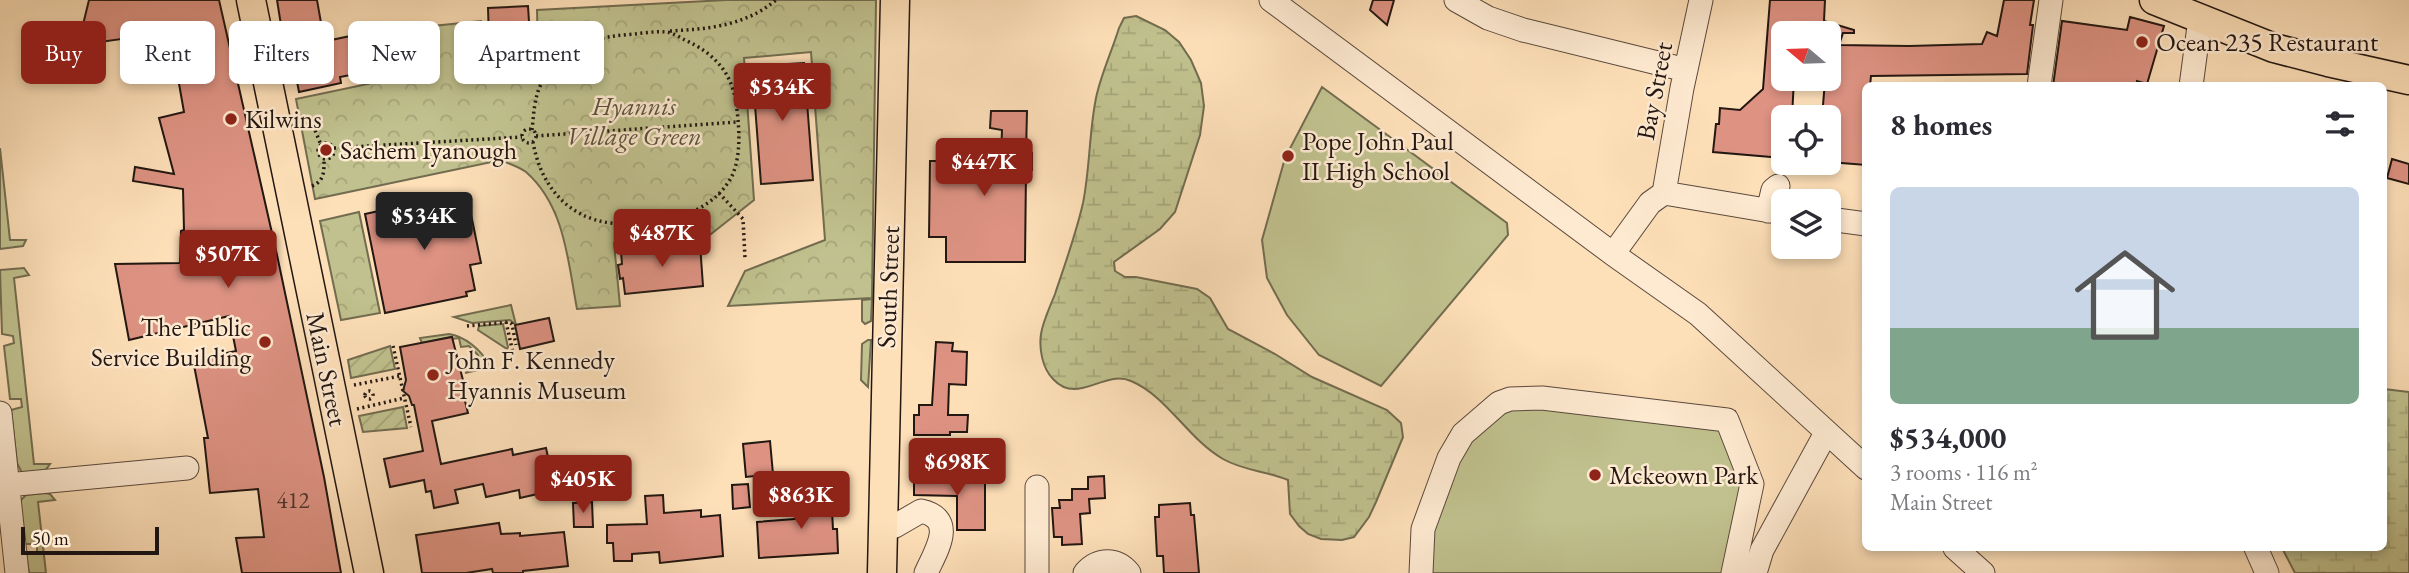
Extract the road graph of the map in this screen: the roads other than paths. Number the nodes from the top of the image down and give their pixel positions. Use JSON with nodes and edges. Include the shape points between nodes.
{"nodes":[{"id":1,"x":251,"y":0,"type":"edge"},
{"id":2,"x":895,"y":0,"type":"edge"},
{"id":3,"x":1271,"y":0,"type":"edge"},
{"id":4,"x":1701,"y":0,"type":"edge"},
{"id":5,"x":2051,"y":0,"type":"edge"},
{"id":6,"x":2154,"y":0,"type":"edge"},
{"id":7,"x":1459,"y":1,"type":"edge"},
{"id":8,"x":2200,"y":19,"type":"junction"},
{"id":9,"x":1686,"y":70,"type":"junction"},
{"id":10,"x":2409,"y":80,"type":"edge"},
{"id":11,"x":2040,"y":82,"type":"edge"},
{"id":12,"x":2192,"y":82,"type":"edge"},
{"id":13,"x":1778,"y":186,"type":"dead end"},
{"id":14,"x":1774,"y":189,"type":"edge"},
{"id":15,"x":1664,"y":193,"type":"junction"},
{"id":16,"x":1771,"y":211,"type":"edge"},
{"id":17,"x":1841,"y":221,"type":"edge"},
{"id":18,"x":1862,"y":223,"type":"edge"},
{"id":19,"x":1613,"y":254,"type":"junction"},
{"id":20,"x":0,"y":413,"type":"edge"},
{"id":21,"x":1826,"y":433,"type":"junction"},
{"id":22,"x":1862,"y":464,"type":"edge"},
{"id":23,"x":187,"y":468,"type":"dead end"},
{"id":24,"x":8,"y":485,"type":"junction"},
{"id":25,"x":1037,"y":487,"type":"dead end"},
{"id":26,"x":5,"y":510,"type":"edge"},
{"id":27,"x":882,"y":530,"type":"junction"},
{"id":28,"x":1958,"y":551,"type":"edge"},
{"id":29,"x":2257,"y":551,"type":"edge"},
{"id":30,"x":18,"y":573,"type":"edge"},
{"id":31,"x":369,"y":573,"type":"edge"},
{"id":32,"x":882,"y":573,"type":"edge"},
{"id":33,"x":926,"y":573,"type":"edge"},
{"id":34,"x":1037,"y":573,"type":"edge"},
{"id":35,"x":1085,"y":573,"type":"edge"},
{"id":36,"x":1129,"y":573,"type":"edge"},
{"id":37,"x":1421,"y":573,"type":"edge"},
{"id":38,"x":1732,"y":573,"type":"edge"},
{"id":39,"x":1755,"y":573,"type":"edge"},
{"id":40,"x":1983,"y":573,"type":"edge"},
{"id":41,"x":2267,"y":573,"type":"edge"}],
"edges":[{"from":1,"to":31,"type":"main road","name":"Main Street"},
{"from":2,"to":27,"type":"main road","name":"South Street"},
{"from":3,"to":19,"type":"street"},
{"from":4,"to":9,"type":"street","name":"Bay Street"},
{"from":5,"to":11,"type":"street"},
{"from":6,"to":8,"type":"main road"},
{"from":7,"to":9,"type":"street","via":[[1488,19],[1523,30]]},
{"from":8,"to":10,"type":"main road","via":[[2297,55]]},
{"from":8,"to":12,"type":"street"},
{"from":9,"to":15,"type":"street","name":"Bay Street"},
{"from":13,"to":14,"type":"street"},
{"from":15,"to":16,"type":"street"},
{"from":15,"to":19,"type":"street","via":[[1650,203]]},
{"from":17,"to":18,"type":"street"},
{"from":19,"to":21,"type":"street","via":[[1698,314]]},
{"from":20,"to":24,"type":"street"},
{"from":21,"to":22,"type":"street"},
{"from":21,"to":39,"type":"street","via":[[1762,550]]},
{"from":23,"to":24,"type":"street"},
{"from":24,"to":26,"type":"street"},
{"from":25,"to":34,"type":"street"},
{"from":26,"to":30,"type":"street"},
{"from":27,"to":32,"type":"main road","name":"South Street"},
{"from":27,"to":33,"type":"street","via":[[921,511],[940,522],[942,536]]},
{"from":28,"to":40,"type":"street"},
{"from":29,"to":41,"type":"street"},
{"from":35,"to":36,"type":"street","via":[[1093,564],[1111,561]]},
{"from":37,"to":38,"type":"street","via":[[1423,529],[1449,458],[1463,434],[1499,404],[1542,398],[1727,420],[1752,484]]}]}
